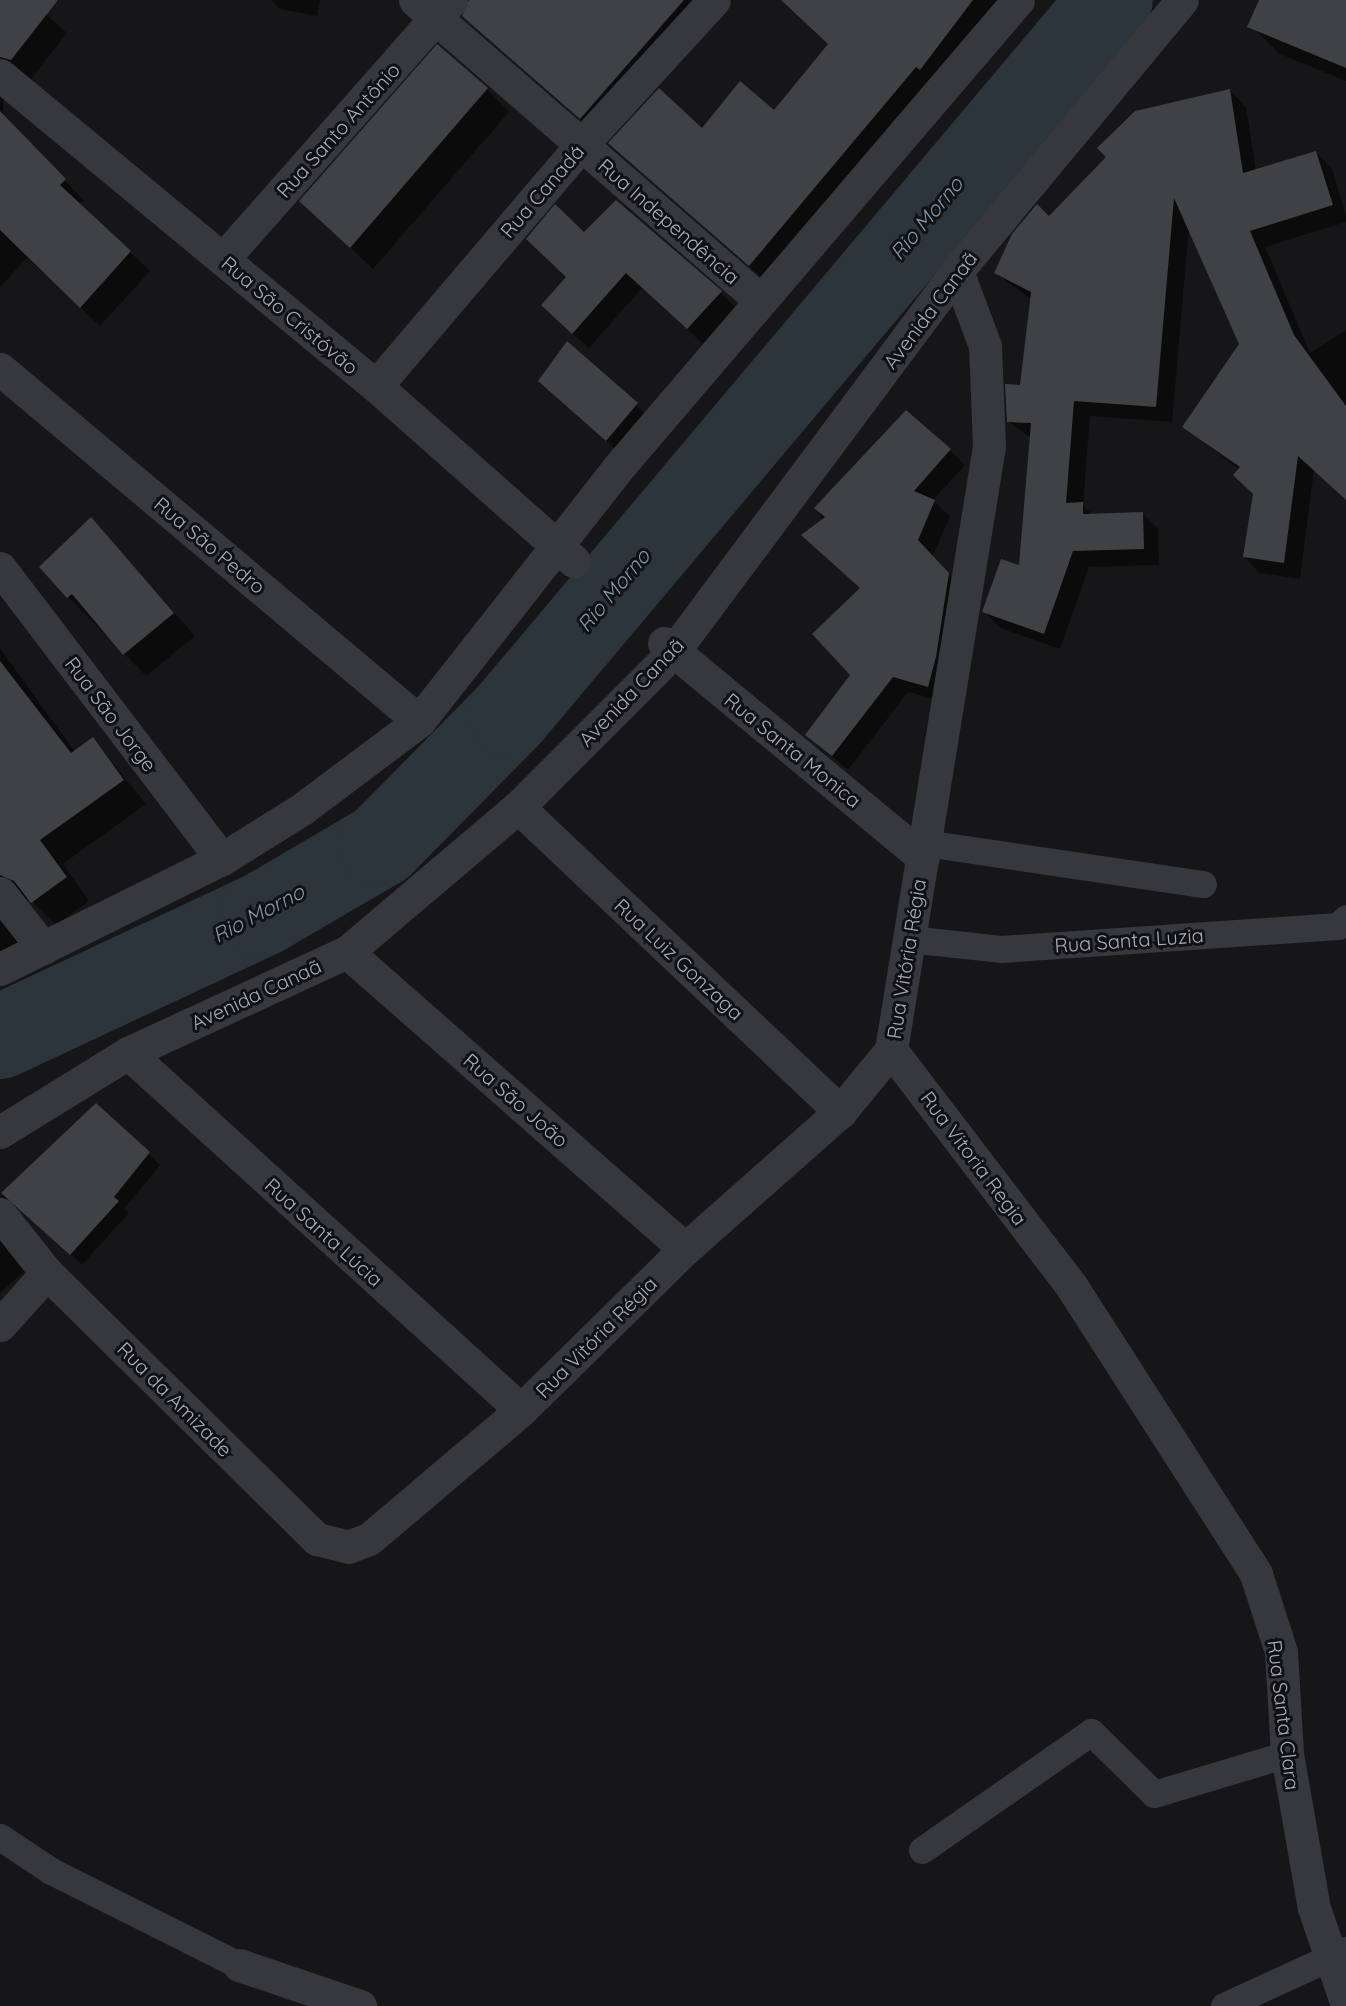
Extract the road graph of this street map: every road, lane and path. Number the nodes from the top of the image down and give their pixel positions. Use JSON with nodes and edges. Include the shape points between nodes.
{"nodes":[{"id":1,"x":714,"y":0,"type":"edge"},
{"id":2,"x":1018,"y":0,"type":"edge"},
{"id":3,"x":1182,"y":0,"type":"edge"},
{"id":4,"x":434,"y":6,"type":"edge"},
{"id":5,"x":0,"y":75,"type":"edge"},
{"id":6,"x":582,"y":144,"type":"junction"},
{"id":7,"x":223,"y":259,"type":"junction"},
{"id":8,"x":957,"y":271,"type":"junction"},
{"id":9,"x":760,"y":300,"type":"junction"},
{"id":10,"x":0,"y":369,"type":"edge"},
{"id":11,"x":376,"y":386,"type":"junction"},
{"id":12,"x":566,"y":555,"type":"junction"},
{"id":13,"x":0,"y":568,"type":"edge"},
{"id":14,"x":668,"y":647,"type":"junction"},
{"id":15,"x":420,"y":721,"type":"junction"},
{"id":16,"x":518,"y":807,"type":"junction"},
{"id":17,"x":924,"y":850,"type":"junction"},
{"id":18,"x":222,"y":859,"type":"junction"},
{"id":19,"x":1203,"y":884,"type":"dead end"},
{"id":20,"x":0,"y":892,"type":"edge"},
{"id":21,"x":1346,"y":918,"type":"edge"},
{"id":22,"x":909,"y":939,"type":"junction"},
{"id":23,"x":43,"y":948,"type":"junction"},
{"id":24,"x":348,"y":952,"type":"junction"},
{"id":25,"x":0,"y":969,"type":"edge"},
{"id":26,"x":891,"y":1050,"type":"junction"},
{"id":27,"x":128,"y":1053,"type":"junction"},
{"id":28,"x":840,"y":1112,"type":"junction"},
{"id":29,"x":0,"y":1132,"type":"edge"},
{"id":30,"x":0,"y":1214,"type":"edge"},
{"id":31,"x":686,"y":1249,"type":"junction"},
{"id":32,"x":1056,"y":1267,"type":"joint"},
{"id":33,"x":47,"y":1273,"type":"junction"},
{"id":34,"x":0,"y":1325,"type":"edge"},
{"id":35,"x":521,"y":1410,"type":"junction"},
{"id":36,"x":369,"y":1539,"type":"joint"},
{"id":37,"x":1287,"y":1754,"type":"junction"},
{"id":38,"x":0,"y":1837,"type":"edge"},
{"id":39,"x":922,"y":1850,"type":"dead end"},
{"id":40,"x":1339,"y":1952,"type":"edge"},
{"id":41,"x":239,"y":1965,"type":"joint"},
{"id":42,"x":1346,"y":2002,"type":"edge"},
{"id":43,"x":360,"y":2006,"type":"edge"},
{"id":44,"x":1224,"y":2006,"type":"edge"}],
"edges":[{"from":1,"to":6,"type":"street","name":"Rua Canadá"},
{"from":2,"to":9,"type":"street"},
{"from":3,"to":8,"type":"street","name":"Avenida Canaã"},
{"from":4,"to":6,"type":"street","name":"Rua Independência"},
{"from":4,"to":7,"type":"street","name":"Rua Santo Antônio"},
{"from":5,"to":7,"type":"street","name":"Rua São Cristóvão"},
{"from":6,"to":9,"type":"street","name":"Rua Independência"},
{"from":6,"to":11,"type":"street","name":"Rua Canadá"},
{"from":7,"to":11,"type":"street","name":"Rua São Cristóvão"},
{"from":8,"to":14,"type":"street","name":"Avenida Canaã"},
{"from":8,"to":17,"type":"street","name":"Rua Vitória Régia","via":[[985,346],[989,446]]},
{"from":9,"to":12,"type":"street","via":[[617,469]]},
{"from":10,"to":15,"type":"street","name":"Rua São Pedro"},
{"from":11,"to":12,"type":"street","name":"Rua São Cristóvão"},
{"from":12,"to":15,"type":"street"},
{"from":13,"to":18,"type":"street","name":"Rua São Jorge"},
{"from":14,"to":16,"type":"street","name":"Avenida Canaã"},
{"from":14,"to":17,"type":"street","name":"Rua Santa Monica"},
{"from":15,"to":18,"type":"street","via":[[302,809]]},
{"from":16,"to":24,"type":"street","name":"Avenida Canaã"},
{"from":16,"to":28,"type":"street","name":"Rua Luiz Gonzaga"},
{"from":17,"to":19,"type":"lane"},
{"from":17,"to":22,"type":"street","name":"Rua Vitória Régia"},
{"from":18,"to":23,"type":"street"},
{"from":20,"to":23,"type":"street"},
{"from":21,"to":22,"type":"lane","name":"Rua Santa Luzia","via":[[1338,926],[1001,949]]},
{"from":22,"to":26,"type":"street","name":"Rua Vitória Régia"},
{"from":23,"to":25,"type":"street"},
{"from":24,"to":27,"type":"street","name":"Avenida Canaã"},
{"from":24,"to":31,"type":"street","name":"Rua São João"},
{"from":26,"to":28,"type":"street","name":"Rua Vitória Régia"},
{"from":26,"to":32,"type":"street","name":"Rua Vitoria Regia"},
{"from":27,"to":29,"type":"street","name":"Avenida Canaã"},
{"from":27,"to":35,"type":"street","name":"Rua Santa Lúcia"},
{"from":28,"to":31,"type":"street","name":"Rua Vitória Régia"},
{"from":30,"to":33,"type":"street","name":"Rua da Amizade"},
{"from":31,"to":35,"type":"street","name":"Rua Vitória Régia"},
{"from":32,"to":37,"type":"street","name":"Rua Santa Clara","via":[[1150,1402],[1256,1574],[1281,1652]]},
{"from":33,"to":34,"type":"street"},
{"from":33,"to":36,"type":"street","name":"Rua da Amizade","via":[[316,1539],[348,1547]]},
{"from":35,"to":36,"type":"street","name":"Rua Vitória Régia"},
{"from":37,"to":39,"type":"lane","via":[[1154,1794],[1091,1732]]},
{"from":37,"to":40,"type":"street","name":"Rua Santa Clara","via":[[1314,1908]]},
{"from":38,"to":41,"type":"lane","via":[[51,1871]]},
{"from":40,"to":42,"type":"street","name":"Rua Santa Clara"},
{"from":40,"to":44,"type":"lane"},
{"from":41,"to":43,"type":"street"}]}
